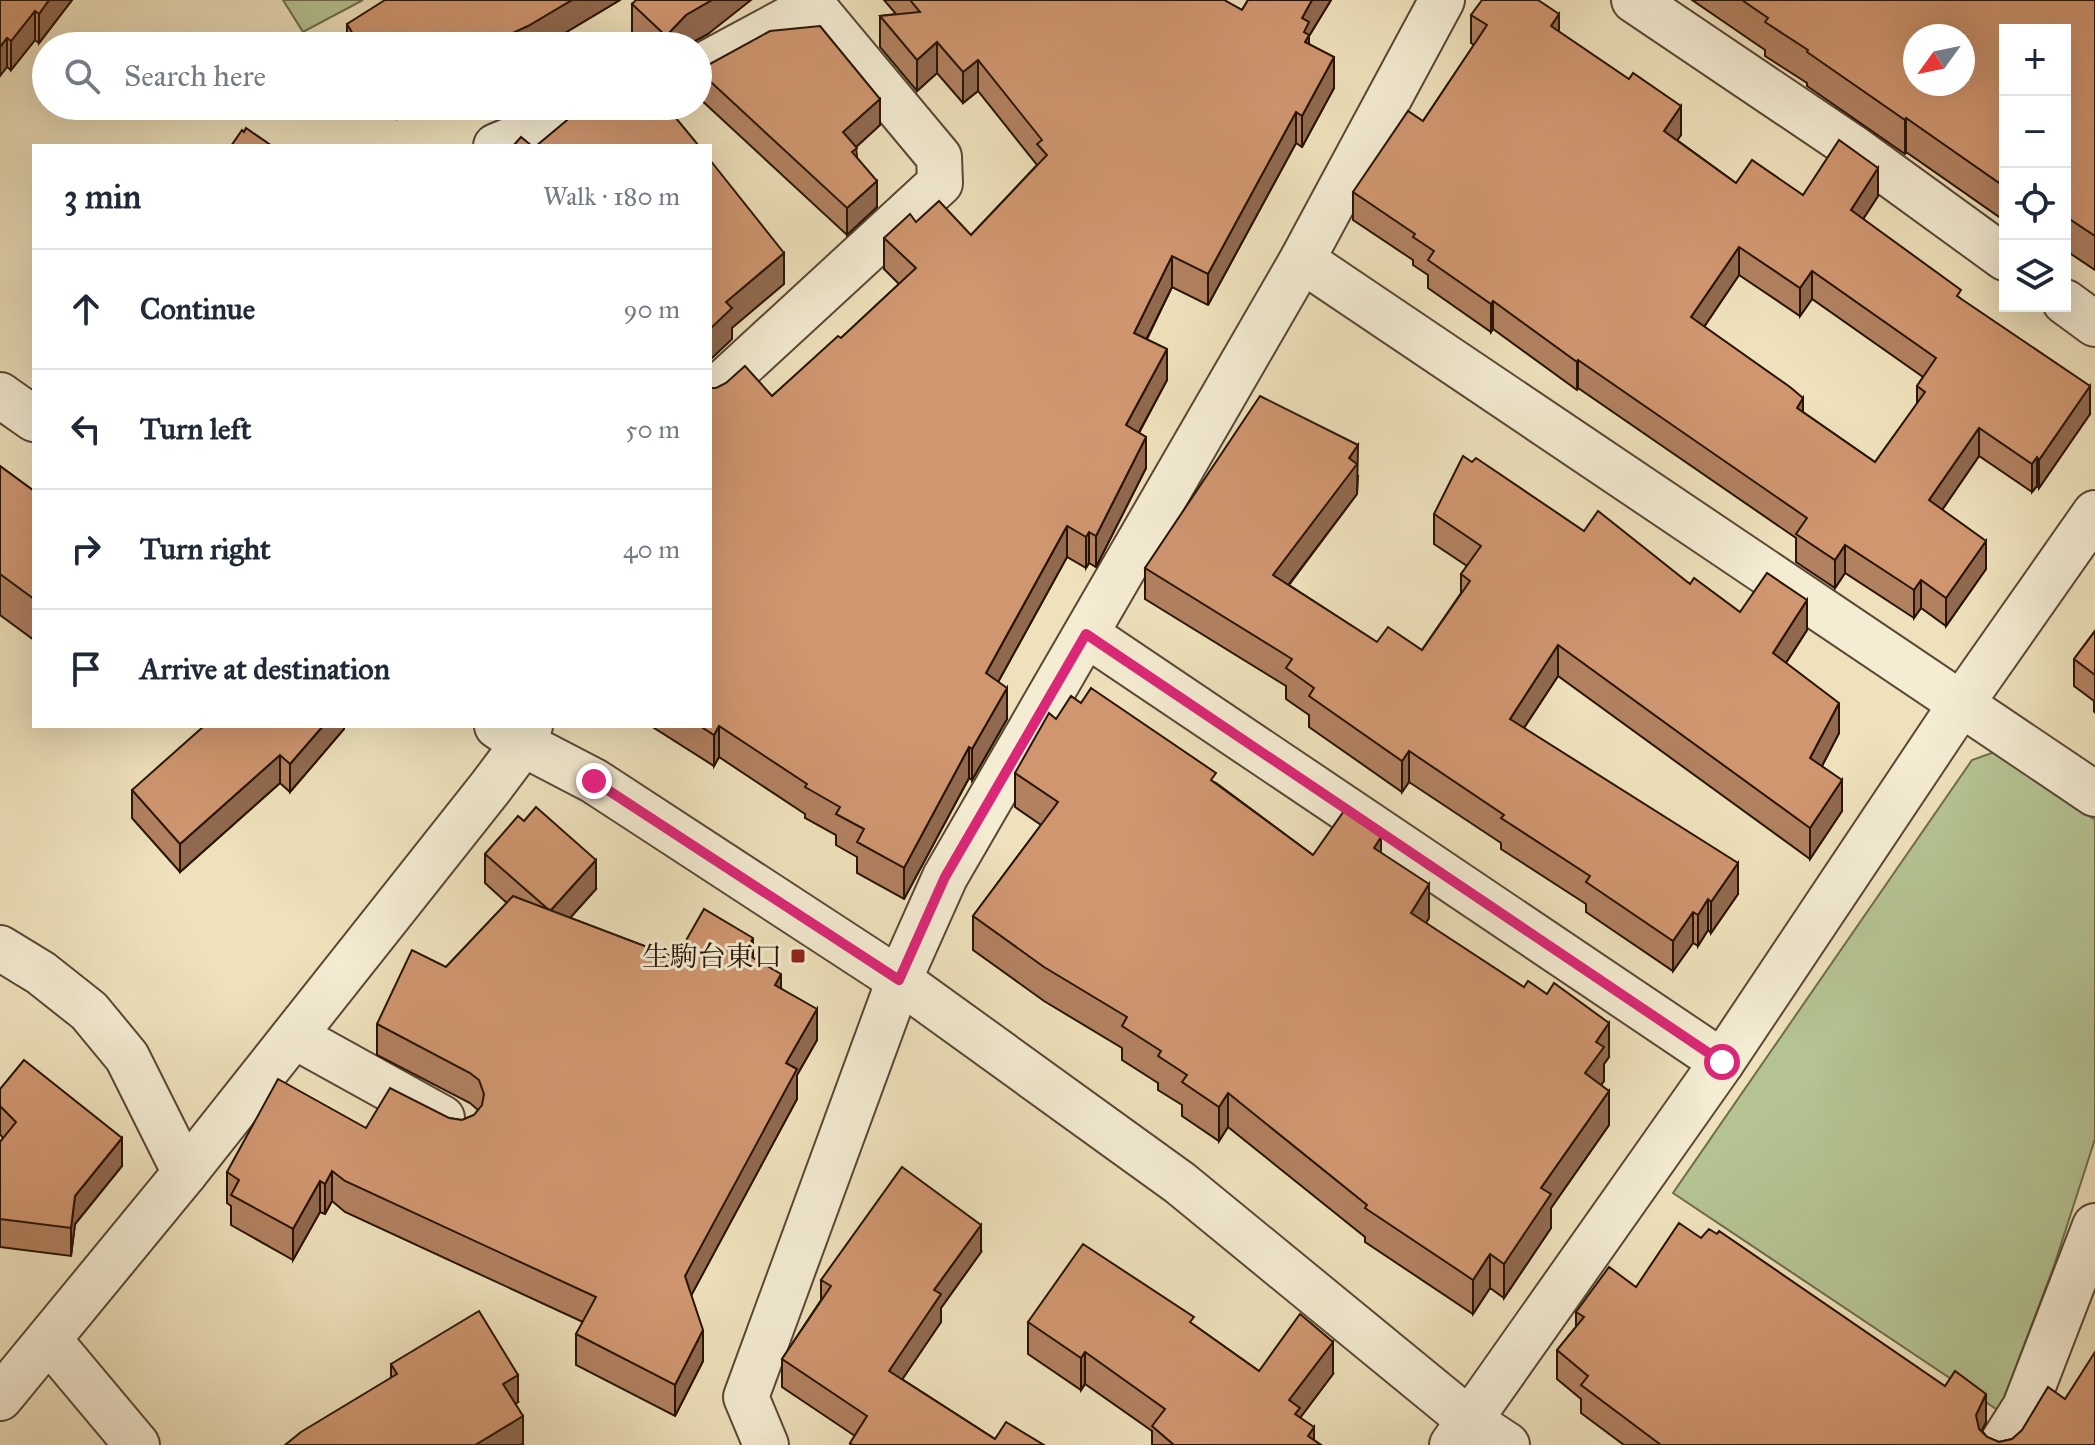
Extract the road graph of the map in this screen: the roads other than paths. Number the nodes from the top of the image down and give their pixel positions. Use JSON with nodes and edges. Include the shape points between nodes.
{"nodes":[{"id":1,"x":1442,"y":0,"type":"edge"},
{"id":2,"x":1634,"y":0,"type":"edge"},
{"id":3,"x":712,"y":60,"type":"edge"},
{"id":4,"x":560,"y":120,"type":"edge"},
{"id":5,"x":501,"y":144,"type":"edge"},
{"id":6,"x":1999,"y":254,"type":"edge"},
{"id":7,"x":1302,"y":260,"type":"junction"},
{"id":8,"x":2071,"y":306,"type":"edge"},
{"id":9,"x":2095,"y":324,"type":"edge"},
{"id":10,"x":712,"y":393,"type":"edge"},
{"id":11,"x":0,"y":395,"type":"edge"},
{"id":12,"x":32,"y":418,"type":"edge"},
{"id":13,"x":2095,"y":513,"type":"edge"},
{"id":14,"x":1086,"y":634,"type":"junction"},
{"id":15,"x":1961,"y":704,"type":"junction"},
{"id":16,"x":517,"y":732,"type":"edge"},
{"id":17,"x":2095,"y":794,"type":"edge"},
{"id":18,"x":0,"y":948,"type":"edge"},
{"id":19,"x":899,"y":980,"type":"junction"},
{"id":20,"x":294,"y":1036,"type":"junction"},
{"id":21,"x":1722,"y":1062,"type":"junction"},
{"id":22,"x":459,"y":1126,"type":"edge"},
{"id":23,"x":185,"y":1173,"type":"junction"},
{"id":24,"x":2095,"y":1226,"type":"edge"},
{"id":25,"x":49,"y":1340,"type":"junction"},
{"id":26,"x":0,"y":1398,"type":"edge"},
{"id":27,"x":1460,"y":1433,"type":"edge"},
{"id":28,"x":137,"y":1445,"type":"edge"},
{"id":29,"x":766,"y":1445,"type":"edge"},
{"id":30,"x":1507,"y":1445,"type":"edge"},
{"id":31,"x":2001,"y":1445,"type":"edge"}],
"edges":[{"from":1,"to":7,"type":"street"},
{"from":2,"to":6,"type":"street"},
{"from":3,"to":10,"type":"street","via":[[813,6],[939,157],[940,183]]},
{"from":4,"to":5,"type":"street"},
{"from":7,"to":14,"type":"street"},
{"from":7,"to":15,"type":"street"},
{"from":8,"to":9,"type":"street"},
{"from":11,"to":12,"type":"street"},
{"from":13,"to":15,"type":"street"},
{"from":14,"to":19,"type":"street","via":[[945,877]]},
{"from":14,"to":21,"type":"street"},
{"from":15,"to":17,"type":"street"},
{"from":15,"to":21,"type":"street"},
{"from":16,"to":19,"type":"street"},
{"from":16,"to":20,"type":"street"},
{"from":18,"to":23,"type":"street","via":[[89,1011],[127,1057]]},
{"from":19,"to":27,"type":"street","via":[[1180,1183]]},
{"from":19,"to":29,"type":"street","via":[[746,1397]]},
{"from":20,"to":22,"type":"street"},
{"from":20,"to":23,"type":"street"},
{"from":21,"to":27,"type":"street"},
{"from":23,"to":25,"type":"street"},
{"from":24,"to":31,"type":"street","via":[[2025,1407]]},
{"from":25,"to":26,"type":"street"},
{"from":25,"to":28,"type":"street"},
{"from":27,"to":30,"type":"street"}]}
